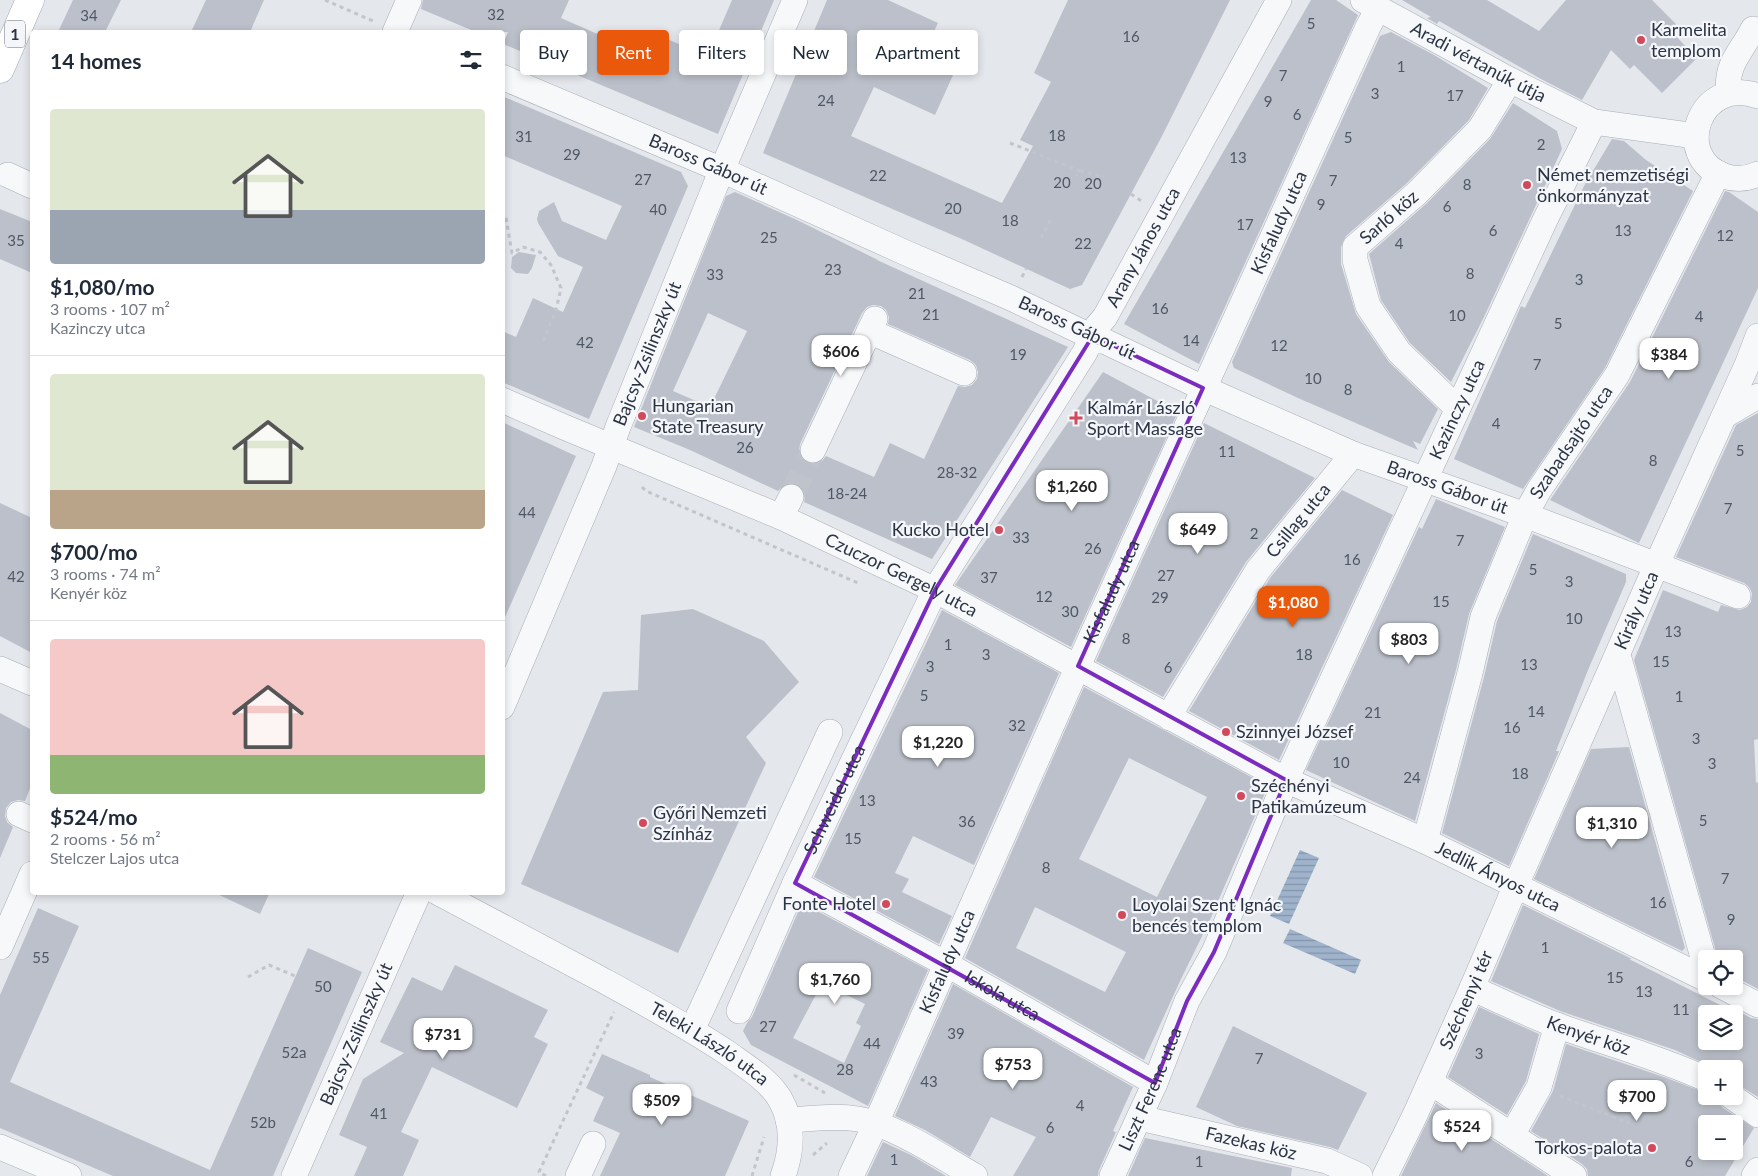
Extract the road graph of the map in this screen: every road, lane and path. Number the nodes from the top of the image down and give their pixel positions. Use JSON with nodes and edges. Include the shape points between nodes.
{"nodes":[{"id":1,"x":30,"y":0,"type":"edge"},
{"id":2,"x":325,"y":0,"type":"edge"},
{"id":3,"x":409,"y":0,"type":"edge"},
{"id":4,"x":795,"y":0,"type":"edge"},
{"id":5,"x":1279,"y":0,"type":"edge"},
{"id":6,"x":1369,"y":3,"type":"edge"},
{"id":7,"x":1753,"y":29,"type":"dead end"},
{"id":8,"x":392,"y":30,"type":"edge"},
{"id":9,"x":397,"y":30,"type":"edge"},
{"id":10,"x":0,"y":69,"type":"edge"},
{"id":11,"x":505,"y":78,"type":"edge"},
{"id":12,"x":1510,"y":80,"type":"junction"},
{"id":13,"x":1729,"y":93,"type":"junction"},
{"id":14,"x":1758,"y":96,"type":"edge"},
{"id":15,"x":1594,"y":122,"type":"junction"},
{"id":16,"x":1696,"y":136,"type":"junction"},
{"id":17,"x":1010,"y":143,"type":"dead end"},
{"id":18,"x":722,"y":170,"type":"junction"},
{"id":19,"x":1080,"y":171,"type":"junction"},
{"id":20,"x":1718,"y":173,"type":"junction"},
{"id":21,"x":1758,"y":174,"type":"edge"},
{"id":22,"x":8,"y":175,"type":"dead end"},
{"id":23,"x":1076,"y":176,"type":"dead end"},
{"id":24,"x":1104,"y":177,"type":"dead end"},
{"id":25,"x":30,"y":185,"type":"edge"},
{"id":26,"x":505,"y":216,"type":"edge"},
{"id":27,"x":1050,"y":219,"type":"dead end"},
{"id":28,"x":1041,"y":238,"type":"dead end"},
{"id":29,"x":1758,"y":336,"type":"edge"},
{"id":30,"x":1092,"y":337,"type":"junction"},
{"id":31,"x":542,"y":344,"type":"dead end"},
{"id":32,"x":1752,"y":370,"type":"edge"},
{"id":33,"x":964,"y":372,"type":"dead end"},
{"id":34,"x":1203,"y":388,"type":"junction"},
{"id":35,"x":1758,"y":396,"type":"edge"},
{"id":36,"x":505,"y":401,"type":"edge"},
{"id":37,"x":1457,"y":408,"type":"junction"},
{"id":38,"x":1724,"y":416,"type":"junction"},
{"id":39,"x":611,"y":446,"type":"junction"},
{"id":40,"x":813,"y":450,"type":"tunnel mouth"},
{"id":41,"x":1353,"y":454,"type":"junction"},
{"id":42,"x":1424,"y":480,"type":"junction"},
{"id":43,"x":639,"y":485,"type":"dead end"},
{"id":44,"x":1525,"y":515,"type":"junction"},
{"id":45,"x":1657,"y":564,"type":"junction"},
{"id":46,"x":863,"y":585,"type":"dead end"},
{"id":47,"x":935,"y":590,"type":"junction"},
{"id":48,"x":1738,"y":596,"type":"dead end"},
{"id":49,"x":1618,"y":655,"type":"junction"},
{"id":50,"x":1078,"y":666,"type":"junction"},
{"id":51,"x":0,"y":669,"type":"edge"},
{"id":52,"x":30,"y":682,"type":"edge"},
{"id":53,"x":505,"y":699,"type":"edge"},
{"id":54,"x":1170,"y":718,"type":"junction"},
{"id":55,"x":830,"y":732,"type":"dead end"},
{"id":56,"x":1286,"y":780,"type":"junction"},
{"id":57,"x":1425,"y":841,"type":"junction"},
{"id":58,"x":30,"y":879,"type":"edge"},
{"id":59,"x":795,"y":883,"type":"junction"},
{"id":60,"x":1516,"y":885,"type":"junction"},
{"id":61,"x":417,"y":895,"type":"edge"},
{"id":62,"x":443,"y":895,"type":"edge"},
{"id":63,"x":2,"y":939,"type":"edge"},
{"id":64,"x":1701,"y":950,"type":"edge"},
{"id":65,"x":946,"y":964,"type":"junction"},
{"id":66,"x":1698,"y":975,"type":"edge"},
{"id":67,"x":295,"y":976,"type":"dead end"},
{"id":68,"x":248,"y":977,"type":"dead end"},
{"id":69,"x":1472,"y":988,"type":"junction"},
{"id":70,"x":624,"y":992,"type":"junction"},
{"id":71,"x":1739,"y":995,"type":"edge"},
{"id":72,"x":1758,"y":1005,"type":"edge"},
{"id":73,"x":739,"y":1011,"type":"dead end"},
{"id":74,"x":1557,"y":1025,"type":"junction"},
{"id":75,"x":692,"y":1030,"type":"junction"},
{"id":76,"x":1698,"y":1075,"type":"edge"},
{"id":77,"x":1430,"y":1082,"type":"junction"},
{"id":78,"x":1156,"y":1083,"type":"junction"},
{"id":79,"x":1539,"y":1087,"type":"junction"},
{"id":80,"x":1743,"y":1104,"type":"edge"},
{"id":81,"x":1758,"y":1115,"type":"edge"},
{"id":82,"x":1140,"y":1118,"type":"junction"},
{"id":83,"x":788,"y":1120,"type":"junction"},
{"id":84,"x":876,"y":1123,"type":"junction"},
{"id":85,"x":1629,"y":1123,"type":"dead end"},
{"id":86,"x":1512,"y":1134,"type":"junction"},
{"id":87,"x":765,"y":1135,"type":"dead end"},
{"id":88,"x":593,"y":1144,"type":"dead end"},
{"id":89,"x":0,"y":1147,"type":"edge"},
{"id":90,"x":1322,"y":1168,"type":"edge"},
{"id":91,"x":1758,"y":1170,"type":"edge"},
{"id":92,"x":966,"y":1174,"type":"edge"},
{"id":93,"x":69,"y":1176,"type":"edge"},
{"id":94,"x":294,"y":1176,"type":"edge"},
{"id":95,"x":546,"y":1176,"type":"edge"},
{"id":96,"x":578,"y":1176,"type":"edge"},
{"id":97,"x":752,"y":1176,"type":"edge"},
{"id":98,"x":783,"y":1176,"type":"edge"},
{"id":99,"x":851,"y":1176,"type":"edge"},
{"id":100,"x":1112,"y":1176,"type":"edge"},
{"id":101,"x":1360,"y":1176,"type":"edge"},
{"id":102,"x":1385,"y":1176,"type":"edge"},
{"id":103,"x":1574,"y":1176,"type":"edge"},
{"id":104,"x":1754,"y":1176,"type":"edge"}],
"edges":[{"from":1,"to":10,"type":"main road","number":"1"},
{"from":2,"to":8,"type":"path"},
{"from":3,"to":9,"type":"street"},
{"from":4,"to":18,"type":"street","name":"Bajcsy-Zsilinszky út"},
{"from":5,"to":30,"type":"street","name":"Arany János utca"},
{"from":6,"to":12,"type":"street","name":"Aradi vértanúk útja"},
{"from":6,"to":34,"type":"street","name":"Kisfaludy utca","via":[[1368,27]]},
{"from":7,"to":13,"type":"street","via":[[1729,72]]},
{"from":11,"to":18,"type":"street","name":"Baross Gábor út"},
{"from":12,"to":15,"type":"street","name":"Aradi vértanúk útja"},
{"from":12,"to":37,"type":"street","name":"Sarló köz","via":[[1480,130],[1355,247],[1355,260],[1368,306],[1399,352]]},
{"from":13,"to":14,"type":"street"},
{"from":13,"to":16,"type":"street","via":[[1705,108],[1698,121]]},
{"from":15,"to":16,"type":"street","name":"Aradi vértanúk útja"},
{"from":15,"to":37,"type":"street","name":"Kazinczy utca"},
{"from":16,"to":20,"type":"street","via":[[1702,158]]},
{"from":17,"to":19,"type":"path"},
{"from":18,"to":30,"type":"street","name":"Baross Gábor út"},
{"from":18,"to":39,"type":"street","name":"Bajcsy-Zsilinszky út"},
{"from":19,"to":23,"type":"path"},
{"from":19,"to":24,"type":"path"},
{"from":20,"to":21,"type":"street","via":[[1732,178]]},
{"from":20,"to":44,"type":"street","name":"Szabadsajtó utca","via":[[1616,375]]},
{"from":22,"to":25,"type":"street"},
{"from":26,"to":31,"type":"path","via":[[512,253],[524,247],[540,252],[551,265],[561,288]]},
{"from":27,"to":28,"type":"path"},
{"from":29,"to":32,"type":"street","name":"Király utca"},
{"from":30,"to":34,"type":"street","name":"Baross Gábor út"},
{"from":30,"to":47,"type":"street","name":"Arany János utca"},
{"from":32,"to":38,"type":"street","name":"Király utca"},
{"from":33,"to":40,"type":"street","via":[[872,325]]},
{"from":34,"to":41,"type":"street","name":"Baross Gábor út"},
{"from":34,"to":50,"type":"street","name":"Kisfaludy utca"},
{"from":35,"to":38,"type":"street"},
{"from":36,"to":39,"type":"street","name":"Czuczor Gergely utca"},
{"from":37,"to":42,"type":"street","name":"Kazinczy utca"},
{"from":38,"to":45,"type":"street","name":"Király utca"},
{"from":39,"to":47,"type":"street","name":"Czuczor Gergely utca","via":[[786,507]]},
{"from":39,"to":53,"type":"street","name":"Bajcsy-Zsilinszky út"},
{"from":41,"to":42,"type":"street","name":"Baross Gábor út"},
{"from":41,"to":54,"type":"street","name":"Csillag utca","via":[[1258,570]]},
{"from":42,"to":44,"type":"street","name":"Baross Gábor út"},
{"from":42,"to":56,"type":"street","name":"Kazinczy utca"},
{"from":43,"to":46,"type":"path","via":[[646,491]]},
{"from":44,"to":45,"type":"street","name":"Baross Gábor út"},
{"from":44,"to":57,"type":"street","name":"Szabadsajtó utca","via":[[1483,617]]},
{"from":45,"to":48,"type":"street","name":"Baross Gábor út"},
{"from":45,"to":49,"type":"street","name":"Király utca"},
{"from":47,"to":50,"type":"street","name":"Czuczor Gergely utca"},
{"from":47,"to":59,"type":"street","name":"Schweidel utca"},
{"from":49,"to":60,"type":"street","name":"Király utca"},
{"from":49,"to":64,"type":"street"},
{"from":50,"to":54,"type":"street","name":"Czuczor Gergely utca"},
{"from":50,"to":65,"type":"street","name":"Kisfaludy utca","via":[[968,895]]},
{"from":51,"to":52,"type":"street"},
{"from":54,"to":56,"type":"street","name":"Czuczor Gergely utca"},
{"from":55,"to":75,"type":"street","name":"Schweidel utca"},
{"from":56,"to":57,"type":"street","name":"Jedlik Ányos utca"},
{"from":56,"to":78,"type":"street","name":"Liszt Ferenc utca","via":[[1214,952],[1187,1001]]},
{"from":57,"to":60,"type":"street","name":"Jedlik Ányos utca"},
{"from":58,"to":63,"type":"street"},
{"from":59,"to":65,"type":"street","name":"Iskola utca"},
{"from":59,"to":73,"type":"street","name":"Schweidel utca"},
{"from":60,"to":66,"type":"street","name":"Jedlik Ányos utca"},
{"from":60,"to":69,"type":"street","name":"Széchenyi tér"},
{"from":61,"to":94,"type":"street","name":"Bajcsy-Zsilinszky út"},
{"from":62,"to":70,"type":"street","name":"Teleki László utca"},
{"from":65,"to":78,"type":"street","name":"Iskola utca"},
{"from":65,"to":84,"type":"street","name":"Kisfaludy utca"},
{"from":67,"to":68,"type":"path","via":[[269,965]]},
{"from":69,"to":74,"type":"street","name":"Kenyér köz"},
{"from":69,"to":77,"type":"street","name":"Széchenyi tér"},
{"from":70,"to":75,"type":"street","name":"Teleki László utca"},
{"from":70,"to":95,"type":"path","via":[[539,1172]]},
{"from":71,"to":72,"type":"street"},
{"from":74,"to":76,"type":"street","name":"Kenyér köz"},
{"from":74,"to":79,"type":"street"},
{"from":75,"to":83,"type":"street","name":"Teleki László utca","via":[[765,1082],[780,1098]]},
{"from":77,"to":86,"type":"street"},
{"from":77,"to":102,"type":"street","name":"Széchenyi tér"},
{"from":78,"to":82,"type":"street","name":"Liszt Ferenc utca"},
{"from":79,"to":85,"type":"path"},
{"from":79,"to":86,"type":"street"},
{"from":80,"to":81,"type":"street"},
{"from":82,"to":90,"type":"street","name":"Fazekas köz"},
{"from":82,"to":100,"type":"street","name":"Liszt Ferenc utca"},
{"from":83,"to":84,"type":"street","via":[[856,1118]]},
{"from":83,"to":98,"type":"street","name":"Teleki László utca","via":[[790,1143]]},
{"from":84,"to":92,"type":"street"},
{"from":84,"to":99,"type":"street","name":"Kisfaludy utca"},
{"from":86,"to":103,"type":"street"},
{"from":87,"to":97,"type":"path"},
{"from":88,"to":96,"type":"street"},
{"from":89,"to":93,"type":"street"},
{"from":90,"to":101,"type":"street","name":"Fazekas köz"},
{"from":91,"to":104,"type":"street"}]}
